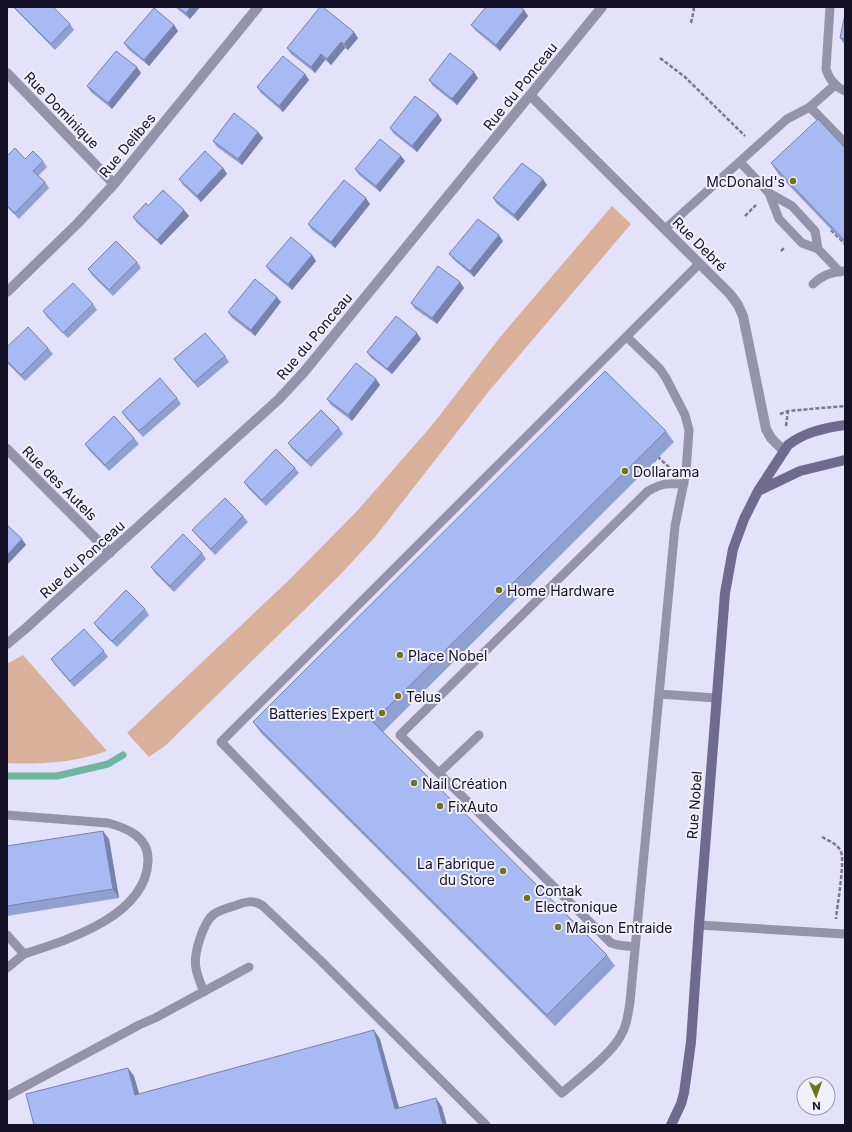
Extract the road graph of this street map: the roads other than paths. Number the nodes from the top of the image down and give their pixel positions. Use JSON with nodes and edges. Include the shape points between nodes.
{"nodes":[{"id":1,"x":258,"y":7,"type":"edge"},
{"id":2,"x":602,"y":7,"type":"edge"},
{"id":3,"x":830,"y":7,"type":"edge"},
{"id":4,"x":7,"y":73,"type":"edge"},
{"id":5,"x":835,"y":84,"type":"junction"},
{"id":6,"x":845,"y":91,"type":"edge"},
{"id":7,"x":530,"y":95,"type":"junction"},
{"id":8,"x":810,"y":107,"type":"junction"},
{"id":9,"x":845,"y":143,"type":"edge"},
{"id":10,"x":740,"y":162,"type":"junction"},
{"id":11,"x":114,"y":184,"type":"junction"},
{"id":12,"x":769,"y":193,"type":"junction"},
{"id":13,"x":665,"y":229,"type":"junction"},
{"id":14,"x":818,"y":249,"type":"junction"},
{"id":15,"x":700,"y":264,"type":"junction"},
{"id":16,"x":842,"y":271,"type":"edge"},
{"id":17,"x":813,"y":284,"type":"dead end"},
{"id":18,"x":7,"y":292,"type":"edge"},
{"id":19,"x":627,"y":337,"type":"junction"},
{"id":20,"x":845,"y":425,"type":"edge"},
{"id":21,"x":7,"y":449,"type":"edge"},
{"id":22,"x":784,"y":450,"type":"junction"},
{"id":23,"x":845,"y":460,"type":"edge"},
{"id":24,"x":684,"y":484,"type":"junction"},
{"id":25,"x":758,"y":491,"type":"junction"},
{"id":26,"x":110,"y":553,"type":"junction"},
{"id":27,"x":7,"y":644,"type":"edge"},
{"id":28,"x":659,"y":694,"type":"junction"},
{"id":29,"x":716,"y":698,"type":"junction"},
{"id":30,"x":479,"y":735,"type":"dead end"},
{"id":31,"x":439,"y":773,"type":"junction"},
{"id":32,"x":7,"y":815,"type":"edge"},
{"id":33,"x":699,"y":925,"type":"junction"},
{"id":34,"x":7,"y":934,"type":"edge"},
{"id":35,"x":845,"y":934,"type":"edge"},
{"id":36,"x":635,"y":946,"type":"junction"},
{"id":37,"x":24,"y":954,"type":"junction"},
{"id":38,"x":249,"y":967,"type":"dead end"},
{"id":39,"x":7,"y":968,"type":"edge"},
{"id":40,"x":204,"y":992,"type":"junction"},
{"id":41,"x":7,"y":1096,"type":"edge"},
{"id":42,"x":486,"y":1125,"type":"edge"},
{"id":43,"x":671,"y":1125,"type":"edge"}],
"edges":[{"from":1,"to":11,"type":"street","name":"Rue Delibes"},
{"from":2,"to":7,"type":"street","name":"Rue du Ponceau"},
{"from":3,"to":5,"type":"lane","via":[[826,69]]},
{"from":4,"to":11,"type":"street","name":"Rue Dominique"},
{"from":5,"to":6,"type":"lane"},
{"from":5,"to":8,"type":"lane"},
{"from":7,"to":13,"type":"street","name":"Rue Debré"},
{"from":7,"to":26,"type":"street","name":"Rue du Ponceau","via":[[304,372],[279,399]]},
{"from":8,"to":9,"type":"lane"},
{"from":8,"to":10,"type":"lane","via":[[787,119]]},
{"from":10,"to":12,"type":"lane"},
{"from":10,"to":13,"type":"lane"},
{"from":11,"to":18,"type":"street","name":"Rue Delibes"},
{"from":12,"to":14,"type":"lane","via":[[779,219],[802,243]]},
{"from":12,"to":14,"type":"lane","via":[[792,206],[815,230]]},
{"from":13,"to":15,"type":"street","name":"Rue Debré"},
{"from":14,"to":16,"type":"lane"},
{"from":15,"to":19,"type":"lane"},
{"from":15,"to":22,"type":"street","name":"Rue Debré","via":[[730,294],[743,316],[766,429],[771,438]]},
{"from":16,"to":17,"type":"lane","via":[[821,276]]},
{"from":19,"to":24,"type":"lane","via":[[660,369],[685,415],[689,430]]},
{"from":19,"to":36,"type":"lane","via":[[221,742],[562,1093],[613,1048],[621,1037],[627,1021]]},
{"from":20,"to":22,"type":"street","name":"Rue Nobel","via":[[806,434],[797,438]]},
{"from":21,"to":26,"type":"street","name":"Rue des Autels"},
{"from":22,"to":25,"type":"street","name":"Rue Nobel"},
{"from":23,"to":25,"type":"street","via":[[800,471]]},
{"from":24,"to":28,"type":"lane","via":[[675,526]]},
{"from":24,"to":31,"type":"lane","via":[[669,483],[648,491],[400,735]]},
{"from":25,"to":29,"type":"street","name":"Rue Nobel","via":[[744,519],[729,567]]},
{"from":26,"to":27,"type":"street","name":"Rue du Ponceau"},
{"from":28,"to":29,"type":"lane"},
{"from":28,"to":36,"type":"lane"},
{"from":29,"to":33,"type":"street","name":"Rue Nobel"},
{"from":30,"to":31,"type":"lane"},
{"from":31,"to":36,"type":"lane","via":[[611,943]]},
{"from":32,"to":37,"type":"lane","via":[[108,823],[123,827],[140,838],[149,855],[147,875],[140,891],[111,918],[82,934]]},
{"from":33,"to":35,"type":"lane"},
{"from":33,"to":43,"type":"street","name":"Rue Nobel","via":[[687,1073],[681,1104]]},
{"from":34,"to":37,"type":"lane"},
{"from":37,"to":39,"type":"lane"},
{"from":38,"to":40,"type":"lane"},
{"from":40,"to":41,"type":"lane"},
{"from":40,"to":42,"type":"lane","via":[[195,958],[200,937],[212,915],[249,901],[257,902],[316,956]]}]}
